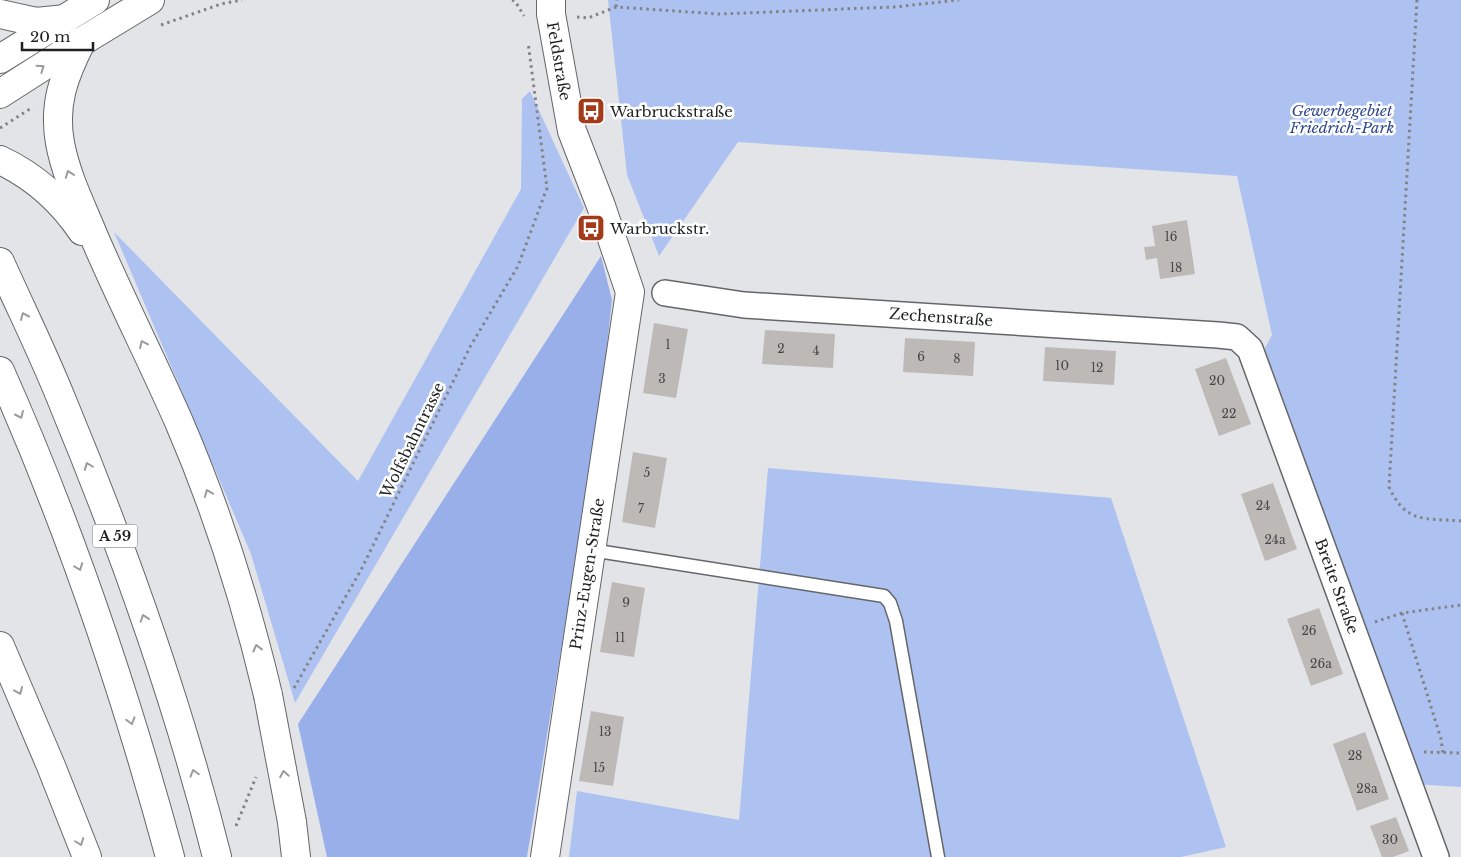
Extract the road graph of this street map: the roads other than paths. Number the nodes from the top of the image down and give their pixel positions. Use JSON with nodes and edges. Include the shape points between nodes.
{"nodes":[{"id":1,"x":95,"y":0,"type":"edge"},
{"id":2,"x":150,"y":0,"type":"edge"},
{"id":3,"x":551,"y":0,"type":"edge"},
{"id":4,"x":0,"y":14,"type":"edge"},
{"id":5,"x":66,"y":19,"type":"junction"},
{"id":6,"x":80,"y":42,"type":"junction"},
{"id":7,"x":0,"y":59,"type":"edge"},
{"id":8,"x":0,"y":94,"type":"edge"},
{"id":9,"x":0,"y":160,"type":"edge"},
{"id":10,"x":0,"y":262,"type":"edge"},
{"id":11,"x":107,"y":267,"type":"junction"},
{"id":12,"x":630,"y":292,"type":"joint"},
{"id":13,"x":665,"y":293,"type":"dead end"},
{"id":14,"x":1218,"y":335,"type":"joint"},
{"id":15,"x":0,"y":371,"type":"edge"},
{"id":16,"x":591,"y":550,"type":"junction"},
{"id":17,"x":0,"y":646,"type":"edge"},
{"id":18,"x":86,"y":857,"type":"edge"},
{"id":19,"x":170,"y":857,"type":"edge"},
{"id":20,"x":217,"y":857,"type":"edge"},
{"id":21,"x":296,"y":857,"type":"edge"},
{"id":22,"x":545,"y":857,"type":"edge"},
{"id":23,"x":938,"y":857,"type":"edge"},
{"id":24,"x":1436,"y":857,"type":"edge"}],
"edges":[{"from":1,"to":5,"type":"main road"},
{"from":2,"to":6,"type":"main road"},
{"from":3,"to":12,"type":"main road","name":"Feldstraße","via":[[572,131]]},
{"from":4,"to":5,"type":"main road","via":[[36,22]]},
{"from":5,"to":7,"type":"main road"},
{"from":8,"to":6,"type":"main road","one_way":true},
{"from":11,"to":6,"type":"main road","one_way":true,"via":[[66,170],[60,142],[61,90]]},
{"from":9,"to":11,"type":"main road","via":[[20,169],[46,188],[73,217]]},
{"from":20,"to":10,"type":"main road","number":"A 59","one_way":true,"via":[[170,693],[127,568],[63,402]]},
{"from":21,"to":11,"type":"main road","one_way":true,"bridge":true,"via":[[280,694],[252,630],[211,501],[179,422]]},
{"from":12,"to":16,"type":"main road","name":"Prinz-Eugen-Straße"},
{"from":13,"to":14,"type":"street","name":"Zechenstraße","via":[[744,305]]},
{"from":14,"to":24,"type":"street","name":"Breite Straße","via":[[1237,337],[1250,349]]},
{"from":15,"to":19,"type":"main road","number":"A 59","one_way":true,"via":[[23,422],[83,580],[126,704]]},
{"from":16,"to":22,"type":"main road","name":"Prinz-Eugen-Straße"},
{"from":16,"to":23,"type":"lane","via":[[884,596],[890,603],[896,622]]},
{"from":17,"to":18,"type":"main road","one_way":true}]}
